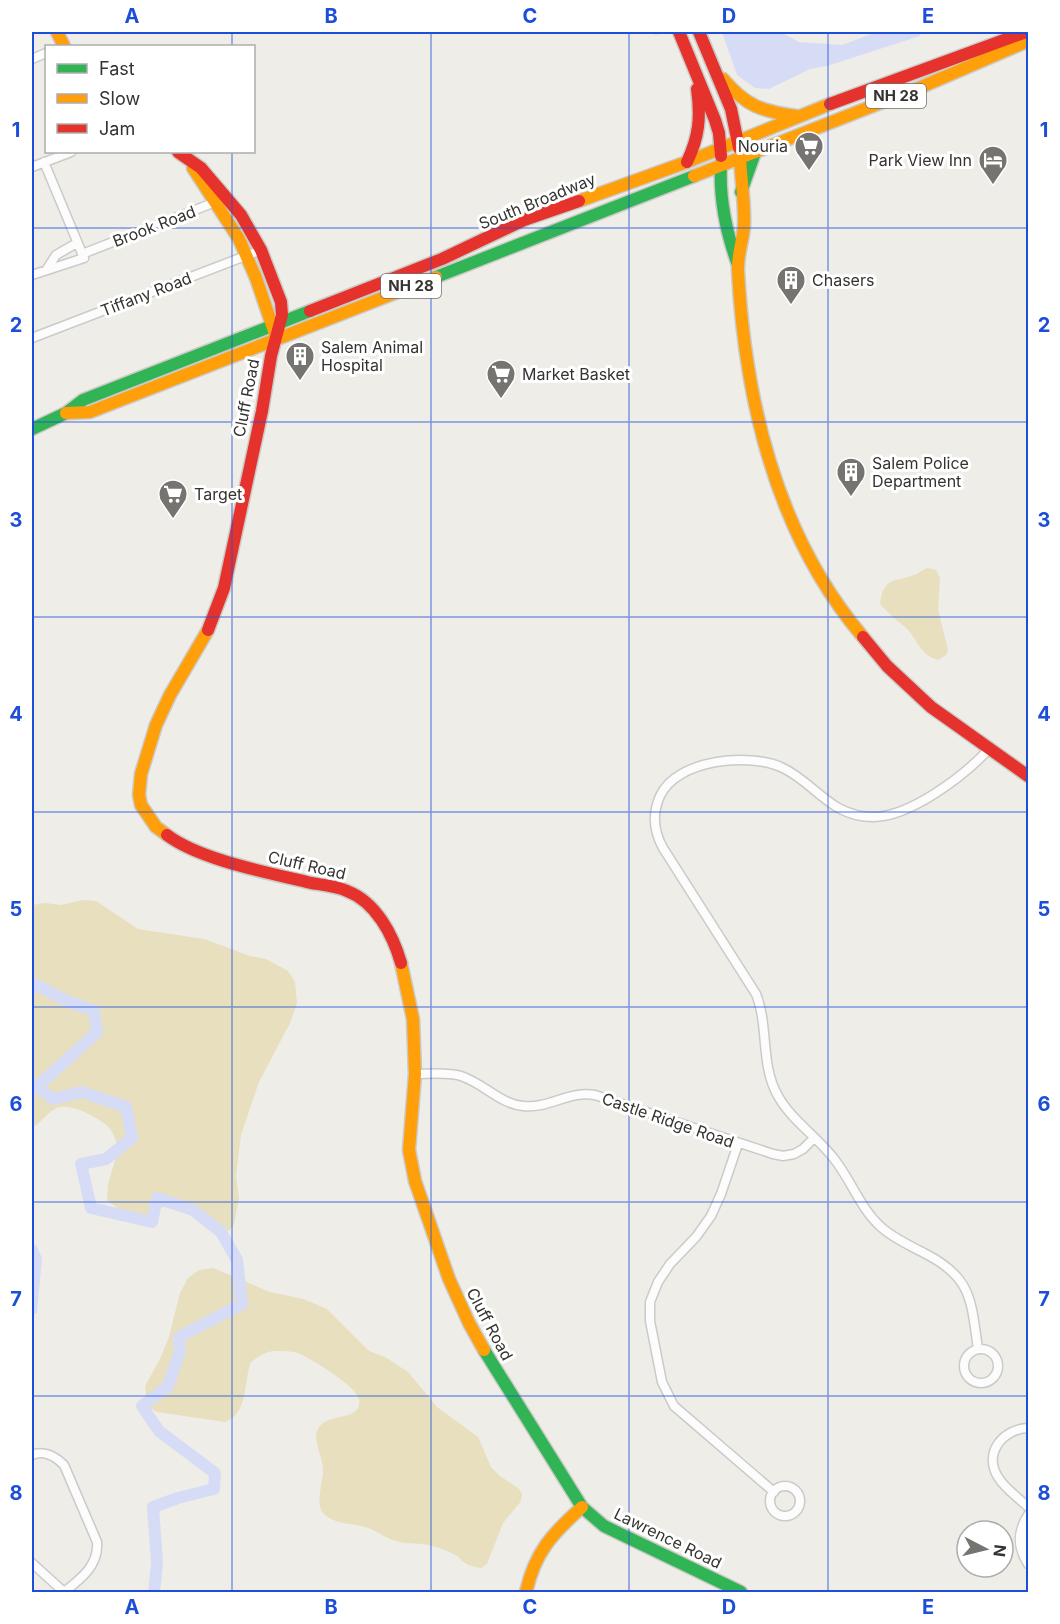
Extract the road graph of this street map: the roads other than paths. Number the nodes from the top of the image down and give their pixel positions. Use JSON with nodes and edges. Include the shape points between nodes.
{"nodes":[{"id":1,"x":679,"y":32,"type":"edge"},
{"id":2,"x":699,"y":32,"type":"edge"},
{"id":3,"x":1026,"y":32,"type":"edge"},
{"id":4,"x":1029,"y":40,"type":"edge"},
{"id":5,"x":694,"y":69,"type":"junction"},
{"id":6,"x":714,"y":69,"type":"junction"},
{"id":7,"x":798,"y":116,"type":"junction"},
{"id":8,"x":738,"y":141,"type":"junction"},
{"id":9,"x":721,"y":148,"type":"junction"},
{"id":10,"x":756,"y":150,"type":"junction"},
{"id":11,"x":68,"y":153,"type":"edge"},
{"id":12,"x":179,"y":153,"type":"edge"},
{"id":13,"x":740,"y":157,"type":"junction"},
{"id":14,"x":44,"y":162,"type":"junction"},
{"id":15,"x":687,"y":162,"type":"junction"},
{"id":16,"x":721,"y":164,"type":"junction"},
{"id":17,"x":32,"y":167,"type":"edge"},
{"id":18,"x":741,"y":192,"type":"junction"},
{"id":19,"x":221,"y":199,"type":"junction"},
{"id":20,"x":77,"y":243,"type":"junction"},
{"id":21,"x":261,"y":250,"type":"junction"},
{"id":22,"x":83,"y":256,"type":"junction"},
{"id":23,"x":248,"y":256,"type":"junction"},
{"id":24,"x":738,"y":266,"type":"junction"},
{"id":25,"x":47,"y":269,"type":"junction"},
{"id":26,"x":32,"y":275,"type":"edge"},
{"id":27,"x":277,"y":323,"type":"junction"},
{"id":28,"x":32,"y":338,"type":"edge"},
{"id":29,"x":277,"y":338,"type":"junction"},
{"id":30,"x":66,"y":413,"type":"junction"},
{"id":31,"x":32,"y":429,"type":"edge"},
{"id":32,"x":989,"y":750,"type":"junction"},
{"id":33,"x":1029,"y":776,"type":"edge"},
{"id":34,"x":415,"y":1074,"type":"junction"},
{"id":35,"x":814,"y":1138,"type":"junction"},
{"id":36,"x":738,"y":1144,"type":"junction"},
{"id":37,"x":978,"y":1349,"type":"junction"},
{"id":38,"x":1029,"y":1428,"type":"edge"},
{"id":39,"x":32,"y":1455,"type":"edge"},
{"id":40,"x":774,"y":1492,"type":"dead end"},
{"id":41,"x":582,"y":1507,"type":"junction"},
{"id":42,"x":1029,"y":1507,"type":"edge"},
{"id":43,"x":1029,"y":1515,"type":"edge"},
{"id":44,"x":1029,"y":1526,"type":"edge"},
{"id":45,"x":1029,"y":1552,"type":"edge"},
{"id":46,"x":32,"y":1563,"type":"edge"},
{"id":47,"x":1029,"y":1564,"type":"edge"},
{"id":48,"x":64,"y":1593,"type":"edge"},
{"id":49,"x":526,"y":1593,"type":"edge"},
{"id":50,"x":741,"y":1593,"type":"edge"}],
"edges":[{"from":1,"to":5,"type":"street"},
{"from":2,"to":6,"type":"street"},
{"from":3,"to":7,"type":"street","name":"South Broadway","number":"NH 28"},
{"from":4,"to":10,"type":"street","name":"South Broadway","number":"NH 28","via":[[921,87]]},
{"from":5,"to":9,"type":"street","via":[[715,120]]},
{"from":5,"to":15,"type":"street","via":[[700,132]]},
{"from":6,"to":7,"type":"street","via":[[751,107]]},
{"from":6,"to":8,"type":"street","via":[[731,110]]},
{"from":7,"to":8,"type":"street","name":"South Broadway","number":"NH 28"},
{"from":8,"to":9,"type":"street","name":"South Broadway","number":"NH 28"},
{"from":8,"to":13,"type":"street"},
{"from":9,"to":15,"type":"street","name":"South Broadway","number":"NH 28"},
{"from":9,"to":16,"type":"street"},
{"from":10,"to":13,"type":"street","name":"South Broadway","number":"NH 28"},
{"from":10,"to":18,"type":"street"},
{"from":11,"to":14,"type":"street"},
{"from":12,"to":19,"type":"street"},
{"from":13,"to":16,"type":"street","name":"South Broadway","number":"NH 28"},
{"from":13,"to":18,"type":"street"},
{"from":14,"to":17,"type":"street"},
{"from":14,"to":20,"type":"street"},
{"from":15,"to":27,"type":"street","name":"South Broadway","number":"NH 28","via":[[524,220],[442,258]]},
{"from":16,"to":24,"type":"street","via":[[725,232]]},
{"from":16,"to":29,"type":"street","name":"South Broadway","number":"NH 28"},
{"from":18,"to":24,"type":"street","via":[[744,225]]},
{"from":19,"to":21,"type":"street","via":[[241,215]]},
{"from":19,"to":22,"type":"street","name":"Brook Road"},
{"from":19,"to":23,"type":"street"},
{"from":20,"to":22,"type":"street"},
{"from":20,"to":25,"type":"street","via":[[56,255]]},
{"from":21,"to":23,"type":"street","name":"Tiffany Road"},
{"from":21,"to":27,"type":"street","via":[[281,302]]},
{"from":22,"to":25,"type":"street","name":"Brook Road"},
{"from":23,"to":27,"type":"street"},
{"from":23,"to":28,"type":"street","name":"Tiffany Road"},
{"from":24,"to":32,"type":"street","via":[[753,398],[762,437],[782,499],[811,560],[830,592],[891,668],[935,710]]},
{"from":25,"to":26,"type":"street","name":"Brook Road"},
{"from":27,"to":29,"type":"street","name":"Cluff Road"},
{"from":27,"to":30,"type":"street","name":"South Broadway","number":"NH 28","via":[[83,400]]},
{"from":29,"to":30,"type":"street","name":"South Broadway","number":"NH 28","via":[[90,412]]},
{"from":29,"to":34,"type":"street","name":"Cluff Road","via":[[224,588],[208,630],[156,725],[141,774],[139,795],[151,822],[172,839],[247,868],[337,887],[374,910],[397,948],[407,985]]},
{"from":30,"to":31,"type":"street","name":"South Broadway","number":"NH 28"},
{"from":32,"to":33,"type":"street"},
{"from":32,"to":35,"type":"street","via":[[922,801],[885,816],[862,816],[840,809],[788,771],[754,760],[690,768],[670,782],[659,798],[655,818],[659,841],[753,987],[761,1009],[772,1084],[788,1110]]},
{"from":34,"to":36,"type":"street","name":"Castle Ridge Road","via":[[462,1077],[525,1107],[589,1094]]},
{"from":34,"to":41,"type":"street","name":"Cluff Road","via":[[408,1137],[410,1164],[449,1279],[482,1348]]},
{"from":35,"to":36,"type":"street","name":"Castle Ridge Road","via":[[798,1152],[783,1156]]},
{"from":35,"to":37,"type":"street","via":[[834,1158],[879,1226],[942,1262],[961,1280],[972,1308]]},
{"from":36,"to":40,"type":"street","via":[[711,1216],[658,1282],[650,1302],[650,1321],[662,1382],[674,1406]]},
{"from":37,"to":37,"type":"street","via":[[968,1355],[965,1369],[970,1379],[984,1383],[996,1375],[998,1362],[990,1351]]},
{"from":38,"to":42,"type":"street","via":[[1006,1434],[997,1445],[993,1462],[996,1476]]},
{"from":39,"to":48,"type":"street","via":[[42,1452],[59,1460],[68,1471],[97,1542],[92,1565]]},
{"from":41,"to":49,"type":"street","via":[[541,1547]]},
{"from":41,"to":50,"type":"street","name":"Lawrence Road","via":[[604,1526]]},
{"from":43,"to":47,"type":"street","via":[[1019,1539],[1021,1553]]},
{"from":44,"to":45,"type":"street"},
{"from":46,"to":48,"type":"street"}]}
